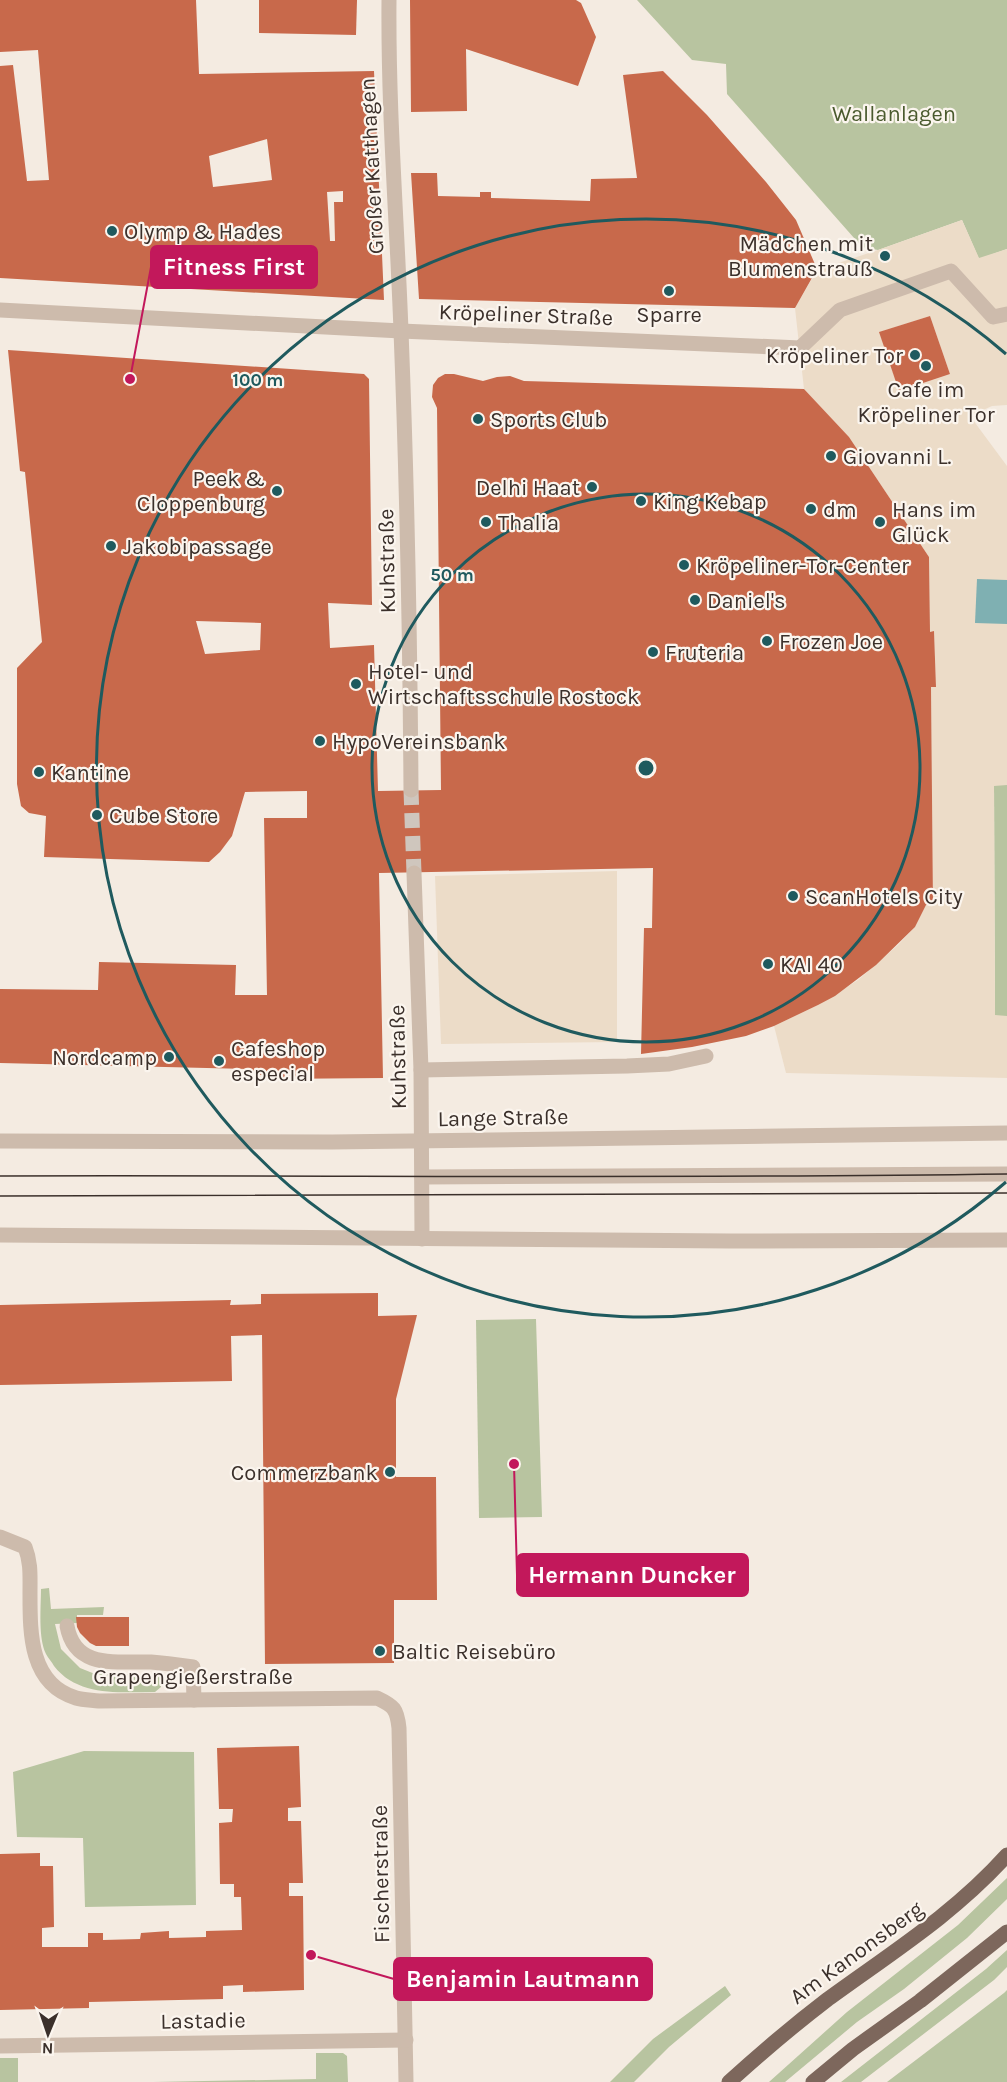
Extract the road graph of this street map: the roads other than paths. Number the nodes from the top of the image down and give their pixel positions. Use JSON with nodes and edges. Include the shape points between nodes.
{"nodes":[{"id":1,"x":389,"y":0,"type":"edge"},
{"id":2,"x":0,"y":310,"type":"edge"},
{"id":3,"x":1007,"y":314,"type":"edge"},
{"id":4,"x":401,"y":331,"type":"junction"},
{"id":5,"x":411,"y":790,"type":"tunnel mouth"},
{"id":6,"x":414,"y":873,"type":"tunnel mouth"},
{"id":7,"x":706,"y":1056,"type":"dead end"},
{"id":8,"x":421,"y":1070,"type":"junction"},
{"id":9,"x":1007,"y":1133,"type":"edge"},
{"id":10,"x":0,"y":1141,"type":"edge"},
{"id":11,"x":422,"y":1141,"type":"junction"},
{"id":12,"x":1007,"y":1174,"type":"edge"},
{"id":13,"x":422,"y":1177,"type":"junction"},
{"id":14,"x":0,"y":1235,"type":"edge"},
{"id":15,"x":422,"y":1239,"type":"junction"},
{"id":16,"x":1007,"y":1240,"type":"edge"},
{"id":17,"x":5,"y":1538,"type":"edge"},
{"id":18,"x":67,"y":1626,"type":"dead end"},
{"id":19,"x":194,"y":1700,"type":"junction"},
{"id":20,"x":391,"y":1704,"type":"joint"},
{"id":21,"x":1007,"y":1855,"type":"edge"},
{"id":22,"x":1007,"y":1932,"type":"edge"},
{"id":23,"x":406,"y":2040,"type":"junction"},
{"id":24,"x":0,"y":2046,"type":"edge"},
{"id":25,"x":406,"y":2082,"type":"edge"},
{"id":26,"x":729,"y":2082,"type":"edge"},
{"id":27,"x":813,"y":2082,"type":"edge"}],
"edges":[{"from":1,"to":4,"type":"street","name":"Großer Katthagen","via":[[388,57]]},
{"from":2,"to":4,"type":"street","name":"Kröpeliner Straße"},
{"from":3,"to":4,"type":"street","name":"Kröpeliner Straße","via":[[993,317],[951,270],[840,310],[800,348]]},
{"from":4,"to":5,"type":"street","name":"Kuhstraße","via":[[409,559]]},
{"from":6,"to":8,"type":"street","name":"Kuhstraße"},
{"from":7,"to":8,"type":"street","via":[[669,1064]]},
{"from":8,"to":11,"type":"street","name":"Kuhstraße"},
{"from":9,"to":11,"type":"street","name":"Lange Straße"},
{"from":10,"to":11,"type":"street","name":"Lange Straße"},
{"from":11,"to":13,"type":"street","name":"Kuhstraße"},
{"from":12,"to":13,"type":"street"},
{"from":13,"to":15,"type":"street","name":"Kuhstraße"},
{"from":14,"to":15,"type":"street"},
{"from":15,"to":16,"type":"street"},
{"from":17,"to":19,"type":"street","name":"Grapengießerstraße","via":[[25,1547],[30,1564],[33,1653],[43,1674],[58,1689],[75,1698],[99,1701]]},
{"from":18,"to":19,"type":"street","via":[[81,1653],[102,1662],[193,1667]]},
{"from":19,"to":20,"type":"street","name":"Grapengießerstraße","via":[[377,1698]]},
{"from":20,"to":23,"type":"street","name":"Fischerstraße","via":[[398,1714],[399,1728]]},
{"from":21,"to":26,"type":"main road","name":"Am Kanonsberg","via":[[952,1910],[828,1999]]},
{"from":22,"to":27,"type":"main road"},
{"from":23,"to":24,"type":"street","name":"Lastadie"},
{"from":23,"to":25,"type":"street","name":"Fischerstraße"}]}
